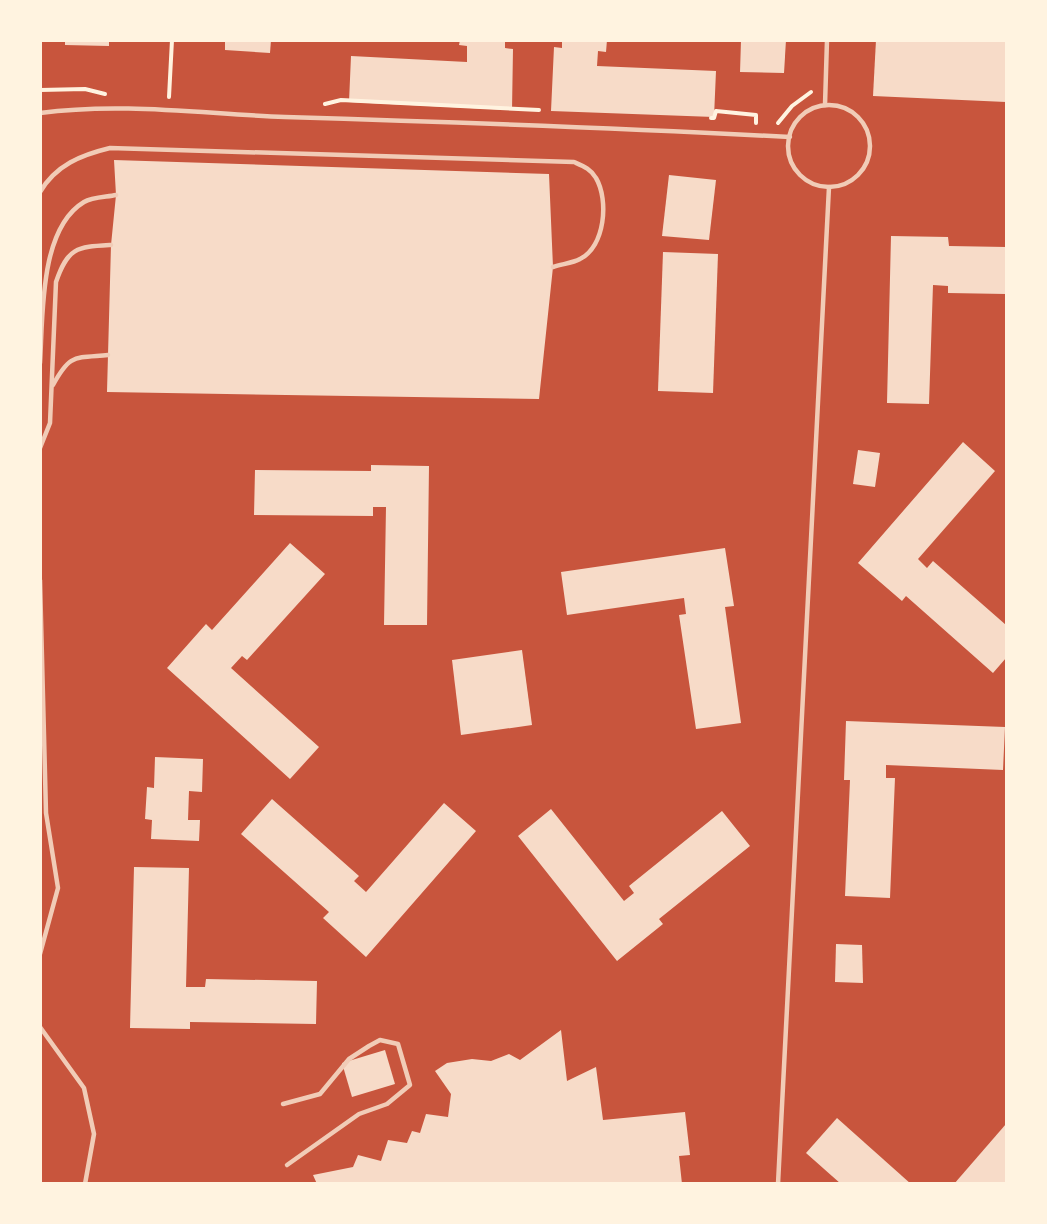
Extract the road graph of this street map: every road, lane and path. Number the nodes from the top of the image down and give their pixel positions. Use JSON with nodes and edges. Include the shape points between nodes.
{"nodes":[{"id":1,"x":172,"y":40,"type":"edge"},
{"id":2,"x":827,"y":40,"type":"edge"},
{"id":3,"x":812,"y":83,"type":"dead end"},
{"id":4,"x":40,"y":90,"type":"edge"},
{"id":5,"x":107,"y":95,"type":"dead end"},
{"id":6,"x":159,"y":97,"type":"dead end"},
{"id":7,"x":169,"y":97,"type":"junction"},
{"id":8,"x":181,"y":98,"type":"dead end"},
{"id":9,"x":319,"y":105,"type":"dead end"},
{"id":10,"x":825,"y":105,"type":"junction"},
{"id":11,"x":546,"y":111,"type":"dead end"},
{"id":12,"x":40,"y":113,"type":"edge"},
{"id":13,"x":703,"y":117,"type":"dead end"},
{"id":14,"x":766,"y":126,"type":"dead end"},
{"id":15,"x":776,"y":127,"type":"dead end"},
{"id":16,"x":790,"y":137,"type":"junction"},
{"id":17,"x":829,"y":187,"type":"junction"},
{"id":18,"x":40,"y":192,"type":"edge"},
{"id":19,"x":116,"y":195,"type":"dead end"},
{"id":20,"x":111,"y":245,"type":"dead end"},
{"id":21,"x":553,"y":267,"type":"dead end"},
{"id":22,"x":108,"y":355,"type":"dead end"},
{"id":23,"x":40,"y":363,"type":"edge"},
{"id":24,"x":52,"y":388,"type":"junction"},
{"id":25,"x":40,"y":448,"type":"edge"},
{"id":26,"x":40,"y":580,"type":"edge"},
{"id":27,"x":40,"y":954,"type":"edge"},
{"id":28,"x":40,"y":1027,"type":"edge"},
{"id":29,"x":283,"y":1104,"type":"dead end"},
{"id":30,"x":287,"y":1165,"type":"dead end"},
{"id":31,"x":85,"y":1184,"type":"edge"},
{"id":32,"x":778,"y":1184,"type":"edge"}],
"edges":[{"from":1,"to":7,"type":"path"},
{"from":2,"to":10,"type":"lane"},
{"from":3,"to":15,"type":"path","via":[[811,93],[792,106]]},
{"from":4,"to":5,"type":"path","via":[[85,89]]},
{"from":6,"to":7,"type":"path"},
{"from":7,"to":8,"type":"path"},
{"from":9,"to":11,"type":"path","via":[[341,100]]},
{"from":10,"to":16,"type":"lane","via":[[802,115]]},
{"from":10,"to":17,"type":"lane","via":[[851,110],[868,130],[870,143],[863,169],[848,181]]},
{"from":12,"to":16,"type":"lane","via":[[112,107]]},
{"from":13,"to":14,"type":"path","via":[[714,118],[716,111],[756,115],[755,124]]},
{"from":16,"to":17,"type":"lane","via":[[792,162],[798,172],[807,180]]},
{"from":17,"to":32,"type":"lane"},
{"from":18,"to":21,"type":"lane","via":[[50,176],[82,154],[110,148],[574,162],[588,168],[602,194],[599,234],[594,247],[581,259]]},
{"from":19,"to":23,"type":"lane","via":[[85,201],[67,216],[54,243],[47,273]]},
{"from":20,"to":24,"type":"lane","via":[[80,247],[64,260],[56,282]]},
{"from":22,"to":24,"type":"lane","via":[[80,357],[65,364]]},
{"from":24,"to":25,"type":"lane","via":[[50,423]]},
{"from":26,"to":27,"type":"lane","via":[[46,813],[58,888]]},
{"from":28,"to":31,"type":"lane","via":[[84,1088],[94,1134]]},
{"from":29,"to":30,"type":"lane","via":[[320,1094],[349,1059],[380,1040],[398,1044],[410,1085],[387,1104],[359,1114]]}]}
